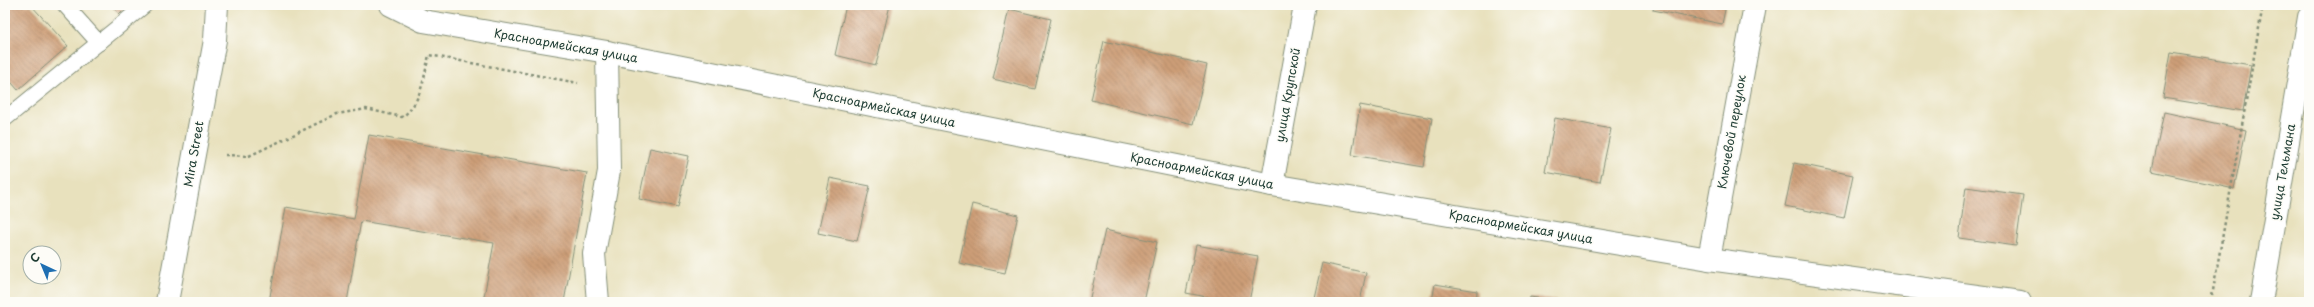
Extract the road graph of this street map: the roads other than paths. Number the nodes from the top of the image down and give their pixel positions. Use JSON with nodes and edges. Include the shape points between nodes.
{"nodes":[{"id":1,"x":65,"y":5,"type":"edge"},
{"id":2,"x":145,"y":5,"type":"edge"},
{"id":3,"x":217,"y":5,"type":"edge"},
{"id":4,"x":392,"y":5,"type":"edge"},
{"id":5,"x":1305,"y":5,"type":"edge"},
{"id":6,"x":1755,"y":5,"type":"edge"},
{"id":7,"x":2309,"y":18,"type":"edge"},
{"id":8,"x":99,"y":43,"type":"junction"},
{"id":9,"x":608,"y":52,"type":"junction"},
{"id":10,"x":6,"y":116,"type":"edge"},
{"id":11,"x":1272,"y":185,"type":"junction"},
{"id":12,"x":1709,"y":259,"type":"junction"},
{"id":13,"x":167,"y":302,"type":"edge"},
{"id":14,"x":598,"y":302,"type":"edge"},
{"id":15,"x":2020,"y":302,"type":"edge"},
{"id":16,"x":2261,"y":302,"type":"edge"}],
"edges":[{"from":1,"to":8,"type":"lane"},
{"from":2,"to":8,"type":"lane"},
{"from":3,"to":13,"type":"street","name":"Mira Street","via":[[215,40]]},
{"from":4,"to":9,"type":"street","name":"Красноармейская улица","via":[[423,21]]},
{"from":5,"to":11,"type":"street","name":"улица Крупской"},
{"from":6,"to":12,"type":"street","name":"Ключевой переулок"},
{"from":7,"to":16,"type":"street","name":"улица Тельмана"},
{"from":8,"to":10,"type":"lane"},
{"from":9,"to":11,"type":"street","name":"Красноармейская улица"},
{"from":9,"to":14,"type":"street","via":[[609,171],[594,254]]},
{"from":11,"to":12,"type":"street","name":"Красноармейская улица"},
{"from":12,"to":15,"type":"street","name":"Красноармейская улица"}]}
